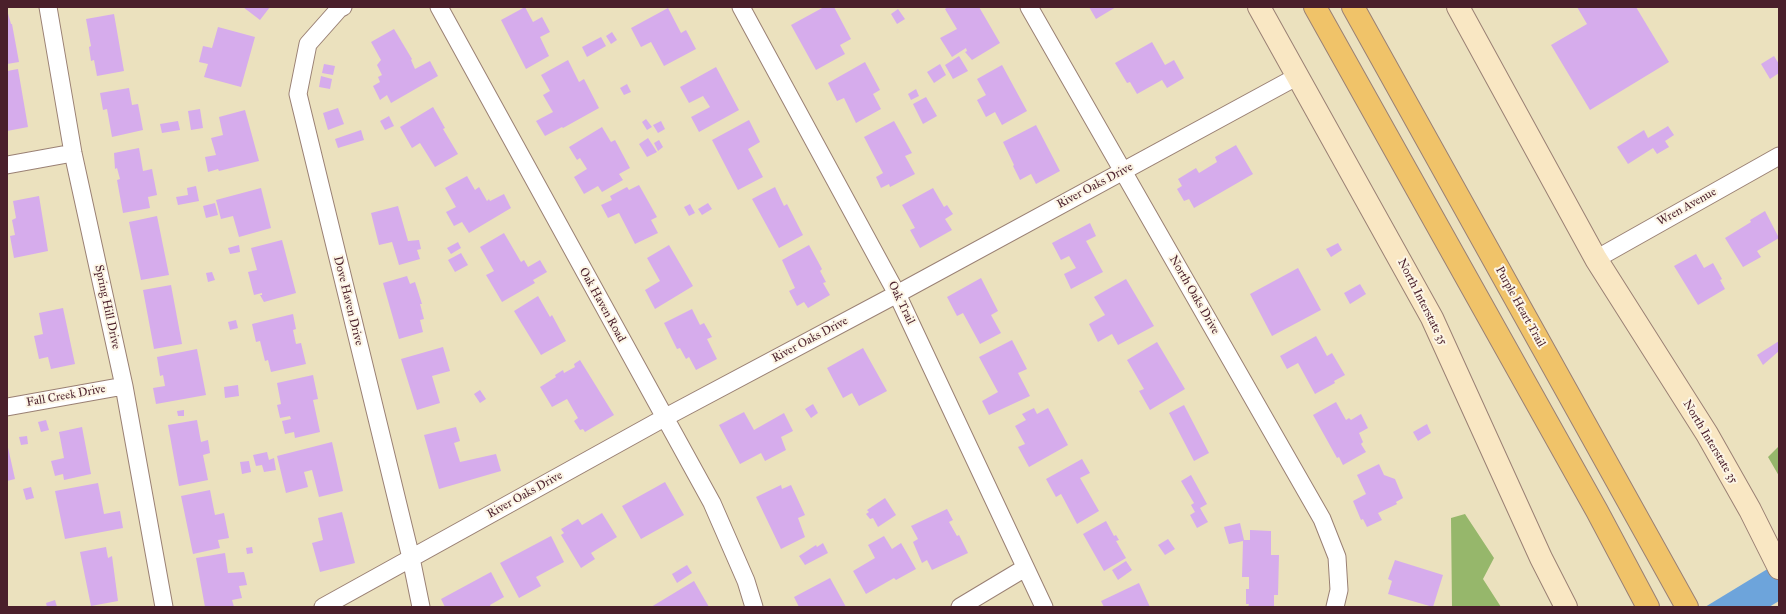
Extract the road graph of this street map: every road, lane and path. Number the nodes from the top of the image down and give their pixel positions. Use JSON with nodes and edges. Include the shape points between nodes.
{"nodes":[{"id":1,"x":48,"y":7,"type":"edge"},
{"id":2,"x":343,"y":7,"type":"edge"},
{"id":3,"x":439,"y":7,"type":"edge"},
{"id":4,"x":741,"y":7,"type":"edge"},
{"id":5,"x":1029,"y":7,"type":"edge"},
{"id":6,"x":1259,"y":7,"type":"edge"},
{"id":7,"x":1315,"y":7,"type":"edge"},
{"id":8,"x":1353,"y":7,"type":"edge"},
{"id":9,"x":1458,"y":7,"type":"edge"},
{"id":10,"x":1298,"y":76,"type":"junction"},
{"id":11,"x":73,"y":153,"type":"junction"},
{"id":12,"x":1779,"y":156,"type":"edge"},
{"id":13,"x":7,"y":165,"type":"edge"},
{"id":14,"x":1123,"y":171,"type":"junction"},
{"id":15,"x":1596,"y":259,"type":"junction"},
{"id":16,"x":897,"y":294,"type":"junction"},
{"id":17,"x":124,"y":386,"type":"junction"},
{"id":18,"x":7,"y":407,"type":"edge"},
{"id":19,"x":664,"y":418,"type":"junction"},
{"id":20,"x":411,"y":558,"type":"junction"},
{"id":21,"x":1026,"y":568,"type":"junction"},
{"id":22,"x":1779,"y":568,"type":"edge"},
{"id":23,"x":164,"y":607,"type":"edge"},
{"id":24,"x":323,"y":607,"type":"edge"},
{"id":25,"x":421,"y":607,"type":"edge"},
{"id":26,"x":754,"y":607,"type":"edge"},
{"id":27,"x":960,"y":607,"type":"edge"},
{"id":28,"x":1044,"y":607,"type":"edge"},
{"id":29,"x":1335,"y":607,"type":"edge"},
{"id":30,"x":1566,"y":607,"type":"edge"},
{"id":31,"x":1648,"y":607,"type":"edge"},
{"id":32,"x":1687,"y":607,"type":"edge"}],
"edges":[{"from":1,"to":11,"type":"street","name":"Spring Hill Drive"},
{"from":2,"to":20,"type":"street","name":"Dove Haven Drive","via":[[308,44],[298,94]]},
{"from":3,"to":19,"type":"street","name":"Oak Haven Road"},
{"from":4,"to":16,"type":"street","name":"Oak Trail"},
{"from":5,"to":14,"type":"street","name":"North Oaks Drive"},
{"from":6,"to":10,"type":"main road","name":"North Interstate 35"},
{"from":7,"to":31,"type":"highway"},
{"from":8,"to":32,"type":"highway","name":"Purple Heart Trail"},
{"from":9,"to":15,"type":"main road","name":"North Interstate 35"},
{"from":10,"to":14,"type":"street","name":"River Oaks Drive"},
{"from":10,"to":30,"type":"main road","name":"North Interstate 35","via":[[1432,318],[1541,558]]},
{"from":11,"to":13,"type":"street"},
{"from":11,"to":17,"type":"street","name":"Spring Hill Drive"},
{"from":12,"to":15,"type":"street","name":"Wren Avenue"},
{"from":14,"to":16,"type":"street","name":"River Oaks Drive"},
{"from":14,"to":29,"type":"street","name":"North Oaks Drive","via":[[1322,519],[1337,556],[1339,590]]},
{"from":15,"to":22,"type":"main road","name":"North Interstate 35","via":[[1707,434]]},
{"from":16,"to":19,"type":"street","name":"River Oaks Drive"},
{"from":16,"to":21,"type":"street","name":"Oak Trail"},
{"from":17,"to":18,"type":"street","name":"Fall Creek Drive"},
{"from":17,"to":23,"type":"street","name":"Spring Hill Drive"},
{"from":19,"to":20,"type":"street","name":"River Oaks Drive"},
{"from":19,"to":26,"type":"street","name":"Oak Haven Road","via":[[712,503],[746,580]]},
{"from":20,"to":24,"type":"street","name":"River Oaks Drive"},
{"from":20,"to":25,"type":"street","name":"Dove Haven Drive"},
{"from":21,"to":27,"type":"street"},
{"from":21,"to":28,"type":"street","name":"Oak Trail"}]}
